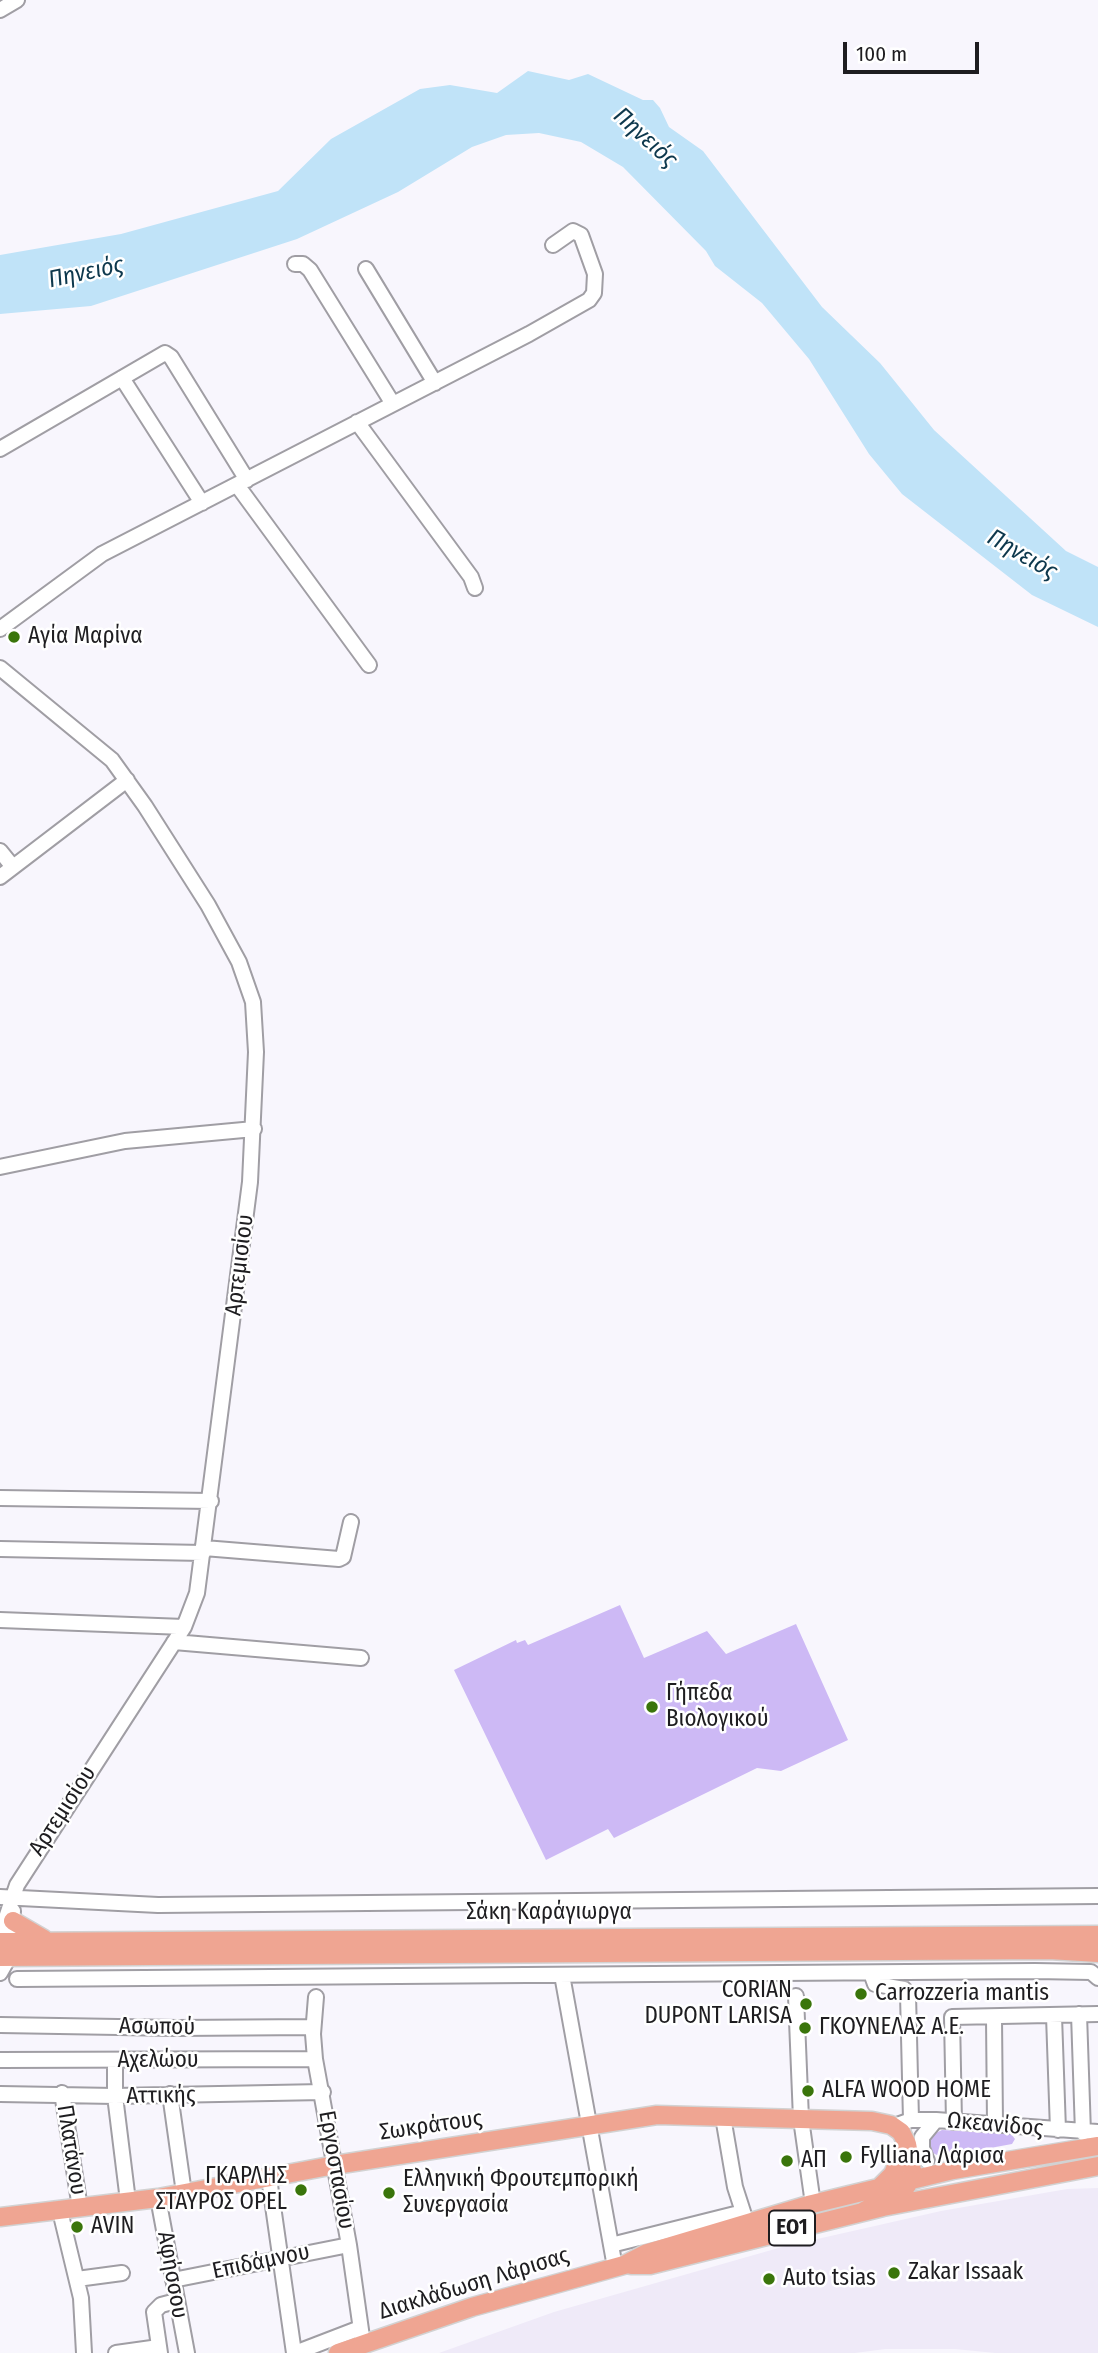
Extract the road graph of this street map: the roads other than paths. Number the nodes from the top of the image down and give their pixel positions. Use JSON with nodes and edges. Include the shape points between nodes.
{"nodes":[{"id":1,"x":18,"y":0,"type":"edge"},
{"id":2,"x":0,"y":10,"type":"edge"},
{"id":3,"x":553,"y":245,"type":"dead end"},
{"id":4,"x":296,"y":264,"type":"dead end"},
{"id":5,"x":366,"y":269,"type":"dead end"},
{"id":6,"x":122,"y":378,"type":"junction"},
{"id":7,"x":435,"y":383,"type":"junction"},
{"id":8,"x":393,"y":404,"type":"junction"},
{"id":9,"x":357,"y":422,"type":"junction"},
{"id":10,"x":0,"y":449,"type":"edge"},
{"id":11,"x":242,"y":482,"type":"junction"},
{"id":12,"x":202,"y":503,"type":"junction"},
{"id":13,"x":474,"y":588,"type":"dead end"},
{"id":14,"x":0,"y":629,"type":"edge"},
{"id":15,"x":369,"y":665,"type":"dead end"},
{"id":16,"x":0,"y":668,"type":"edge"},
{"id":17,"x":127,"y":780,"type":"junction"},
{"id":18,"x":0,"y":851,"type":"edge"},
{"id":19,"x":13,"y":867,"type":"junction"},
{"id":20,"x":0,"y":877,"type":"edge"},
{"id":21,"x":254,"y":1129,"type":"junction"},
{"id":22,"x":0,"y":1167,"type":"edge"},
{"id":23,"x":0,"y":1498,"type":"edge"},
{"id":24,"x":211,"y":1501,"type":"junction"},
{"id":25,"x":351,"y":1522,"type":"dead end"},
{"id":26,"x":0,"y":1549,"type":"edge"},
{"id":27,"x":203,"y":1551,"type":"junction"},
{"id":28,"x":0,"y":1620,"type":"edge"},
{"id":29,"x":184,"y":1627,"type":"junction"},
{"id":30,"x":174,"y":1642,"type":"junction"},
{"id":31,"x":362,"y":1658,"type":"dead end"},
{"id":32,"x":1098,"y":1896,"type":"edge"},
{"id":33,"x":6,"y":1898,"type":"edge"},
{"id":34,"x":13,"y":1921,"type":"junction"},
{"id":35,"x":1098,"y":1935,"type":"edge"},
{"id":36,"x":54,"y":1943,"type":"junction"},
{"id":37,"x":3,"y":1951,"type":"edge"},
{"id":38,"x":1098,"y":1952,"type":"edge"},
{"id":39,"x":871,"y":1973,"type":"junction"},
{"id":40,"x":562,"y":1975,"type":"junction"},
{"id":41,"x":1098,"y":1978,"type":"edge"},
{"id":42,"x":17,"y":1979,"type":"dead end"},
{"id":43,"x":796,"y":1996,"type":"dead end"},
{"id":44,"x":316,"y":1997,"type":"dead end"},
{"id":45,"x":1079,"y":2014,"type":"junction"},
{"id":46,"x":1098,"y":2014,"type":"edge"},
{"id":47,"x":1054,"y":2016,"type":"junction"},
{"id":48,"x":994,"y":2018,"type":"junction"},
{"id":49,"x":0,"y":2025,"type":"edge"},
{"id":50,"x":313,"y":2027,"type":"junction"},
{"id":51,"x":315,"y":2059,"type":"junction"},
{"id":52,"x":0,"y":2060,"type":"edge"},
{"id":53,"x":115,"y":2061,"type":"junction"},
{"id":54,"x":323,"y":2092,"type":"junction"},
{"id":55,"x":62,"y":2093,"type":"junction"},
{"id":56,"x":0,"y":2094,"type":"edge"},
{"id":57,"x":170,"y":2094,"type":"junction"},
{"id":58,"x":115,"y":2096,"type":"junction"},
{"id":59,"x":723,"y":2118,"type":"junction"},
{"id":60,"x":801,"y":2119,"type":"junction"},
{"id":61,"x":936,"y":2120,"type":"junction"},
{"id":62,"x":872,"y":2121,"type":"junction"},
{"id":63,"x":954,"y":2122,"type":"junction"},
{"id":64,"x":589,"y":2124,"type":"junction"},
{"id":65,"x":995,"y":2124,"type":"junction"},
{"id":66,"x":903,"y":2127,"type":"junction"},
{"id":67,"x":1058,"y":2130,"type":"junction"},
{"id":68,"x":1098,"y":2132,"type":"edge"},
{"id":69,"x":1083,"y":2133,"type":"junction"},
{"id":70,"x":1098,"y":2146,"type":"edge"},
{"id":71,"x":900,"y":2156,"type":"junction"},
{"id":72,"x":927,"y":2161,"type":"junction"},
{"id":73,"x":335,"y":2165,"type":"junction"},
{"id":74,"x":1098,"y":2166,"type":"edge"},
{"id":75,"x":953,"y":2170,"type":"junction"},
{"id":76,"x":269,"y":2178,"type":"junction"},
{"id":77,"x":911,"y":2180,"type":"junction"},
{"id":78,"x":879,"y":2188,"type":"junction"},
{"id":79,"x":960,"y":2191,"type":"junction"},
{"id":80,"x":184,"y":2193,"type":"junction"},
{"id":81,"x":158,"y":2197,"type":"junction"},
{"id":82,"x":128,"y":2201,"type":"junction"},
{"id":83,"x":813,"y":2204,"type":"junction"},
{"id":84,"x":80,"y":2208,"type":"junction"},
{"id":85,"x":60,"y":2211,"type":"junction"},
{"id":86,"x":864,"y":2211,"type":"junction"},
{"id":87,"x":0,"y":2217,"type":"edge"},
{"id":88,"x":745,"y":2218,"type":"junction"},
{"id":89,"x":349,"y":2245,"type":"junction"},
{"id":90,"x":611,"y":2245,"type":"junction"},
{"id":91,"x":280,"y":2258,"type":"junction"},
{"id":92,"x":620,"y":2266,"type":"junction"},
{"id":93,"x":122,"y":2273,"type":"dead end"},
{"id":94,"x":77,"y":2279,"type":"junction"},
{"id":95,"x":173,"y":2280,"type":"junction"},
{"id":96,"x":176,"y":2301,"type":"junction"},
{"id":97,"x":361,"y":2336,"type":"junction"},
{"id":98,"x":159,"y":2350,"type":"edge"},
{"id":99,"x":84,"y":2353,"type":"edge"},
{"id":100,"x":117,"y":2353,"type":"edge"},
{"id":101,"x":187,"y":2353,"type":"edge"},
{"id":102,"x":294,"y":2353,"type":"edge"},
{"id":103,"x":338,"y":2353,"type":"edge"}],
"edges":[{"from":1,"to":2,"type":"street"},
{"from":3,"to":7,"type":"street","via":[[573,231],[580,235],[595,274],[589,300]]},
{"from":4,"to":8,"type":"street","via":[[310,270]]},
{"from":5,"to":7,"type":"street"},
{"from":6,"to":10,"type":"street"},
{"from":6,"to":11,"type":"street","via":[[165,354],[171,357]]},
{"from":6,"to":12,"type":"street"},
{"from":7,"to":8,"type":"street"},
{"from":8,"to":9,"type":"street"},
{"from":9,"to":11,"type":"street"},
{"from":9,"to":13,"type":"street","via":[[471,577]]},
{"from":11,"to":12,"type":"street"},
{"from":11,"to":15,"type":"street"},
{"from":12,"to":14,"type":"street","via":[[93,560]]},
{"from":16,"to":17,"type":"street","name":"Αρτεμισίου","via":[[90,740]]},
{"from":17,"to":19,"type":"street"},
{"from":17,"to":21,"type":"street","name":"Αρτεμισίου","via":[[208,905],[247,981],[256,1052]]},
{"from":18,"to":19,"type":"street"},
{"from":19,"to":20,"type":"street"},
{"from":21,"to":22,"type":"street","via":[[125,1141]]},
{"from":21,"to":24,"type":"street","name":"Αρτεμισίου"},
{"from":23,"to":24,"type":"street"},
{"from":24,"to":27,"type":"street","name":"Αρτεμισίου"},
{"from":25,"to":27,"type":"street","via":[[339,1559]]},
{"from":26,"to":27,"type":"street"},
{"from":27,"to":29,"type":"street","name":"Αρτεμισίου","via":[[197,1593]]},
{"from":28,"to":29,"type":"street"},
{"from":29,"to":30,"type":"street","name":"Αρτεμισίου"},
{"from":30,"to":31,"type":"street"},
{"from":30,"to":33,"type":"street","name":"Αρτεμισίου"},
{"from":32,"to":33,"type":"street","via":[[158,1905]]},
{"from":33,"to":34,"type":"street"},
{"from":33,"to":37,"type":"street","name":"Αρτεμισίου"},
{"from":34,"to":36,"type":"main road"},
{"from":34,"to":37,"type":"street"},
{"from":35,"to":36,"type":"main road","name":"Σάκη Καράγιωργα"},
{"from":36,"to":37,"type":"main road","name":"Σάκη Καράγιωργα"},
{"from":37,"to":38,"type":"main road","name":"Σάκη Καράγιωργα"},
{"from":39,"to":40,"type":"street"},
{"from":39,"to":41,"type":"street","via":[[1091,1972]]},
{"from":39,"to":66,"type":"street","via":[[875,1983],[908,1994]]},
{"from":40,"to":42,"type":"street"},
{"from":40,"to":64,"type":"street"},
{"from":43,"to":60,"type":"street"},
{"from":44,"to":50,"type":"street","name":"Εργοστασίου"},
{"from":45,"to":46,"type":"street"},
{"from":45,"to":47,"type":"street"},
{"from":45,"to":69,"type":"street"},
{"from":47,"to":48,"type":"street"},
{"from":47,"to":67,"type":"street"},
{"from":48,"to":63,"type":"street","via":[[952,2017]]},
{"from":48,"to":65,"type":"street"},
{"from":49,"to":50,"type":"street","name":"Ασωπού"},
{"from":50,"to":51,"type":"street","name":"Εργοστασίου"},
{"from":51,"to":53,"type":"street","name":"Αχελώου"},
{"from":51,"to":54,"type":"street","name":"Εργοστασίου"},
{"from":52,"to":53,"type":"street","name":"Αχελώου"},
{"from":53,"to":58,"type":"street"},
{"from":54,"to":57,"type":"street","name":"Αττικής"},
{"from":54,"to":73,"type":"street","name":"Εργοστασίου"},
{"from":55,"to":56,"type":"street","name":"Αττικής"},
{"from":55,"to":58,"type":"street","name":"Αττικής"},
{"from":55,"to":84,"type":"street","name":"Πλατάνου"},
{"from":57,"to":58,"type":"street","name":"Αττικής"},
{"from":57,"to":80,"type":"street"},
{"from":58,"to":82,"type":"street"},
{"from":59,"to":60,"type":"main road","name":"Σωκράτους"},
{"from":59,"to":64,"type":"main road","name":"Σωκράτους","via":[[657,2115]]},
{"from":59,"to":88,"type":"street"},
{"from":60,"to":62,"type":"main road","name":"Σωκράτους"},
{"from":60,"to":83,"type":"street"},
{"from":61,"to":63,"type":"street","name":"Ωκεανίδος"},
{"from":61,"to":66,"type":"street","name":"Ωκεανίδος"},
{"from":61,"to":72,"type":"street","via":[[922,2137]]},
{"from":62,"to":66,"type":"main road","name":"Σωκράτους"},
{"from":62,"to":71,"type":"main road","via":[[891,2136]]},
{"from":63,"to":65,"type":"street","name":"Ωκεανίδος"},
{"from":64,"to":73,"type":"main road","name":"Σωκράτους"},
{"from":64,"to":90,"type":"street"},
{"from":65,"to":67,"type":"street","name":"Ωκεανίδος"},
{"from":66,"to":72,"type":"main road"},
{"from":66,"to":77,"type":"main road","via":[[913,2165]]},
{"from":67,"to":69,"type":"street","name":"Ωκεανίδος"},
{"from":68,"to":69,"type":"street","name":"Ωκεανίδος"},
{"from":70,"to":75,"type":"main road","name":"Διακλάδωση Λάρισας","number":"ΕΟ1"},
{"from":71,"to":77,"type":"main road"},
{"from":71,"to":78,"type":"main road","via":[[893,2174]]},
{"from":72,"to":75,"type":"main road"},
{"from":73,"to":76,"type":"main road","name":"Σωκράτους"},
{"from":73,"to":89,"type":"street","name":"Εργοστασίου"},
{"from":74,"to":79,"type":"main road","name":"Διακλάδωση Λάρισας","number":"ΕΟ1"},
{"from":75,"to":77,"type":"main road","name":"Διακλάδωση Λάρισας","number":"ΕΟ1"},
{"from":76,"to":80,"type":"main road","name":"Σωκράτους"},
{"from":76,"to":91,"type":"street"},
{"from":77,"to":78,"type":"main road","name":"Διακλάδωση Λάρισας","number":"ΕΟ1"},
{"from":77,"to":79,"type":"main road","via":[[925,2188]]},
{"from":77,"to":86,"type":"main road","via":[[901,2192]]},
{"from":78,"to":83,"type":"main road","name":"Διακλάδωση Λάρισας","number":"ΕΟ1"},
{"from":79,"to":86,"type":"main road","name":"Διακλάδωση Λάρισας","number":"ΕΟ1"},
{"from":80,"to":81,"type":"main road","name":"Σωκράτους"},
{"from":81,"to":82,"type":"main road","name":"Σωκράτους"},
{"from":81,"to":95,"type":"street","name":"Αφήσσου"},
{"from":82,"to":84,"type":"main road","name":"Σωκράτους"},
{"from":83,"to":88,"type":"main road","name":"Διακλάδωση Λάρισας","number":"ΕΟ1"},
{"from":84,"to":85,"type":"main road","name":"Σωκράτους"},
{"from":85,"to":87,"type":"main road","name":"Σωκράτους"},
{"from":85,"to":94,"type":"street","name":"Πλατάνου"},
{"from":86,"to":92,"type":"main road","name":"Διακλάδωση Λάρισας","number":"ΕΟ1","via":[[650,2265]]},
{"from":88,"to":90,"type":"street"},
{"from":88,"to":92,"type":"main road","name":"Διακλάδωση Λάρισας","number":"ΕΟ1"},
{"from":89,"to":91,"type":"street","name":"Επιδάμνου"},
{"from":89,"to":97,"type":"street","name":"Εργοστασίου"},
{"from":90,"to":92,"type":"street"},
{"from":91,"to":95,"type":"street","name":"Επιδάμνου"},
{"from":91,"to":102,"type":"street"},
{"from":92,"to":97,"type":"main road","name":"Διακλάδωση Λάρισας","number":"ΕΟ1"},
{"from":93,"to":94,"type":"street"},
{"from":94,"to":99,"type":"street","name":"Πλατάνου"},
{"from":95,"to":96,"type":"street","name":"Αφήσσου"},
{"from":96,"to":98,"type":"street","via":[[154,2312]]},
{"from":96,"to":101,"type":"street","name":"Αφήσσου"},
{"from":97,"to":102,"type":"street"},
{"from":97,"to":103,"type":"main road","name":"Διακλάδωση Λάρισας","number":"ΕΟ1"},
{"from":98,"to":100,"type":"street"}]}
